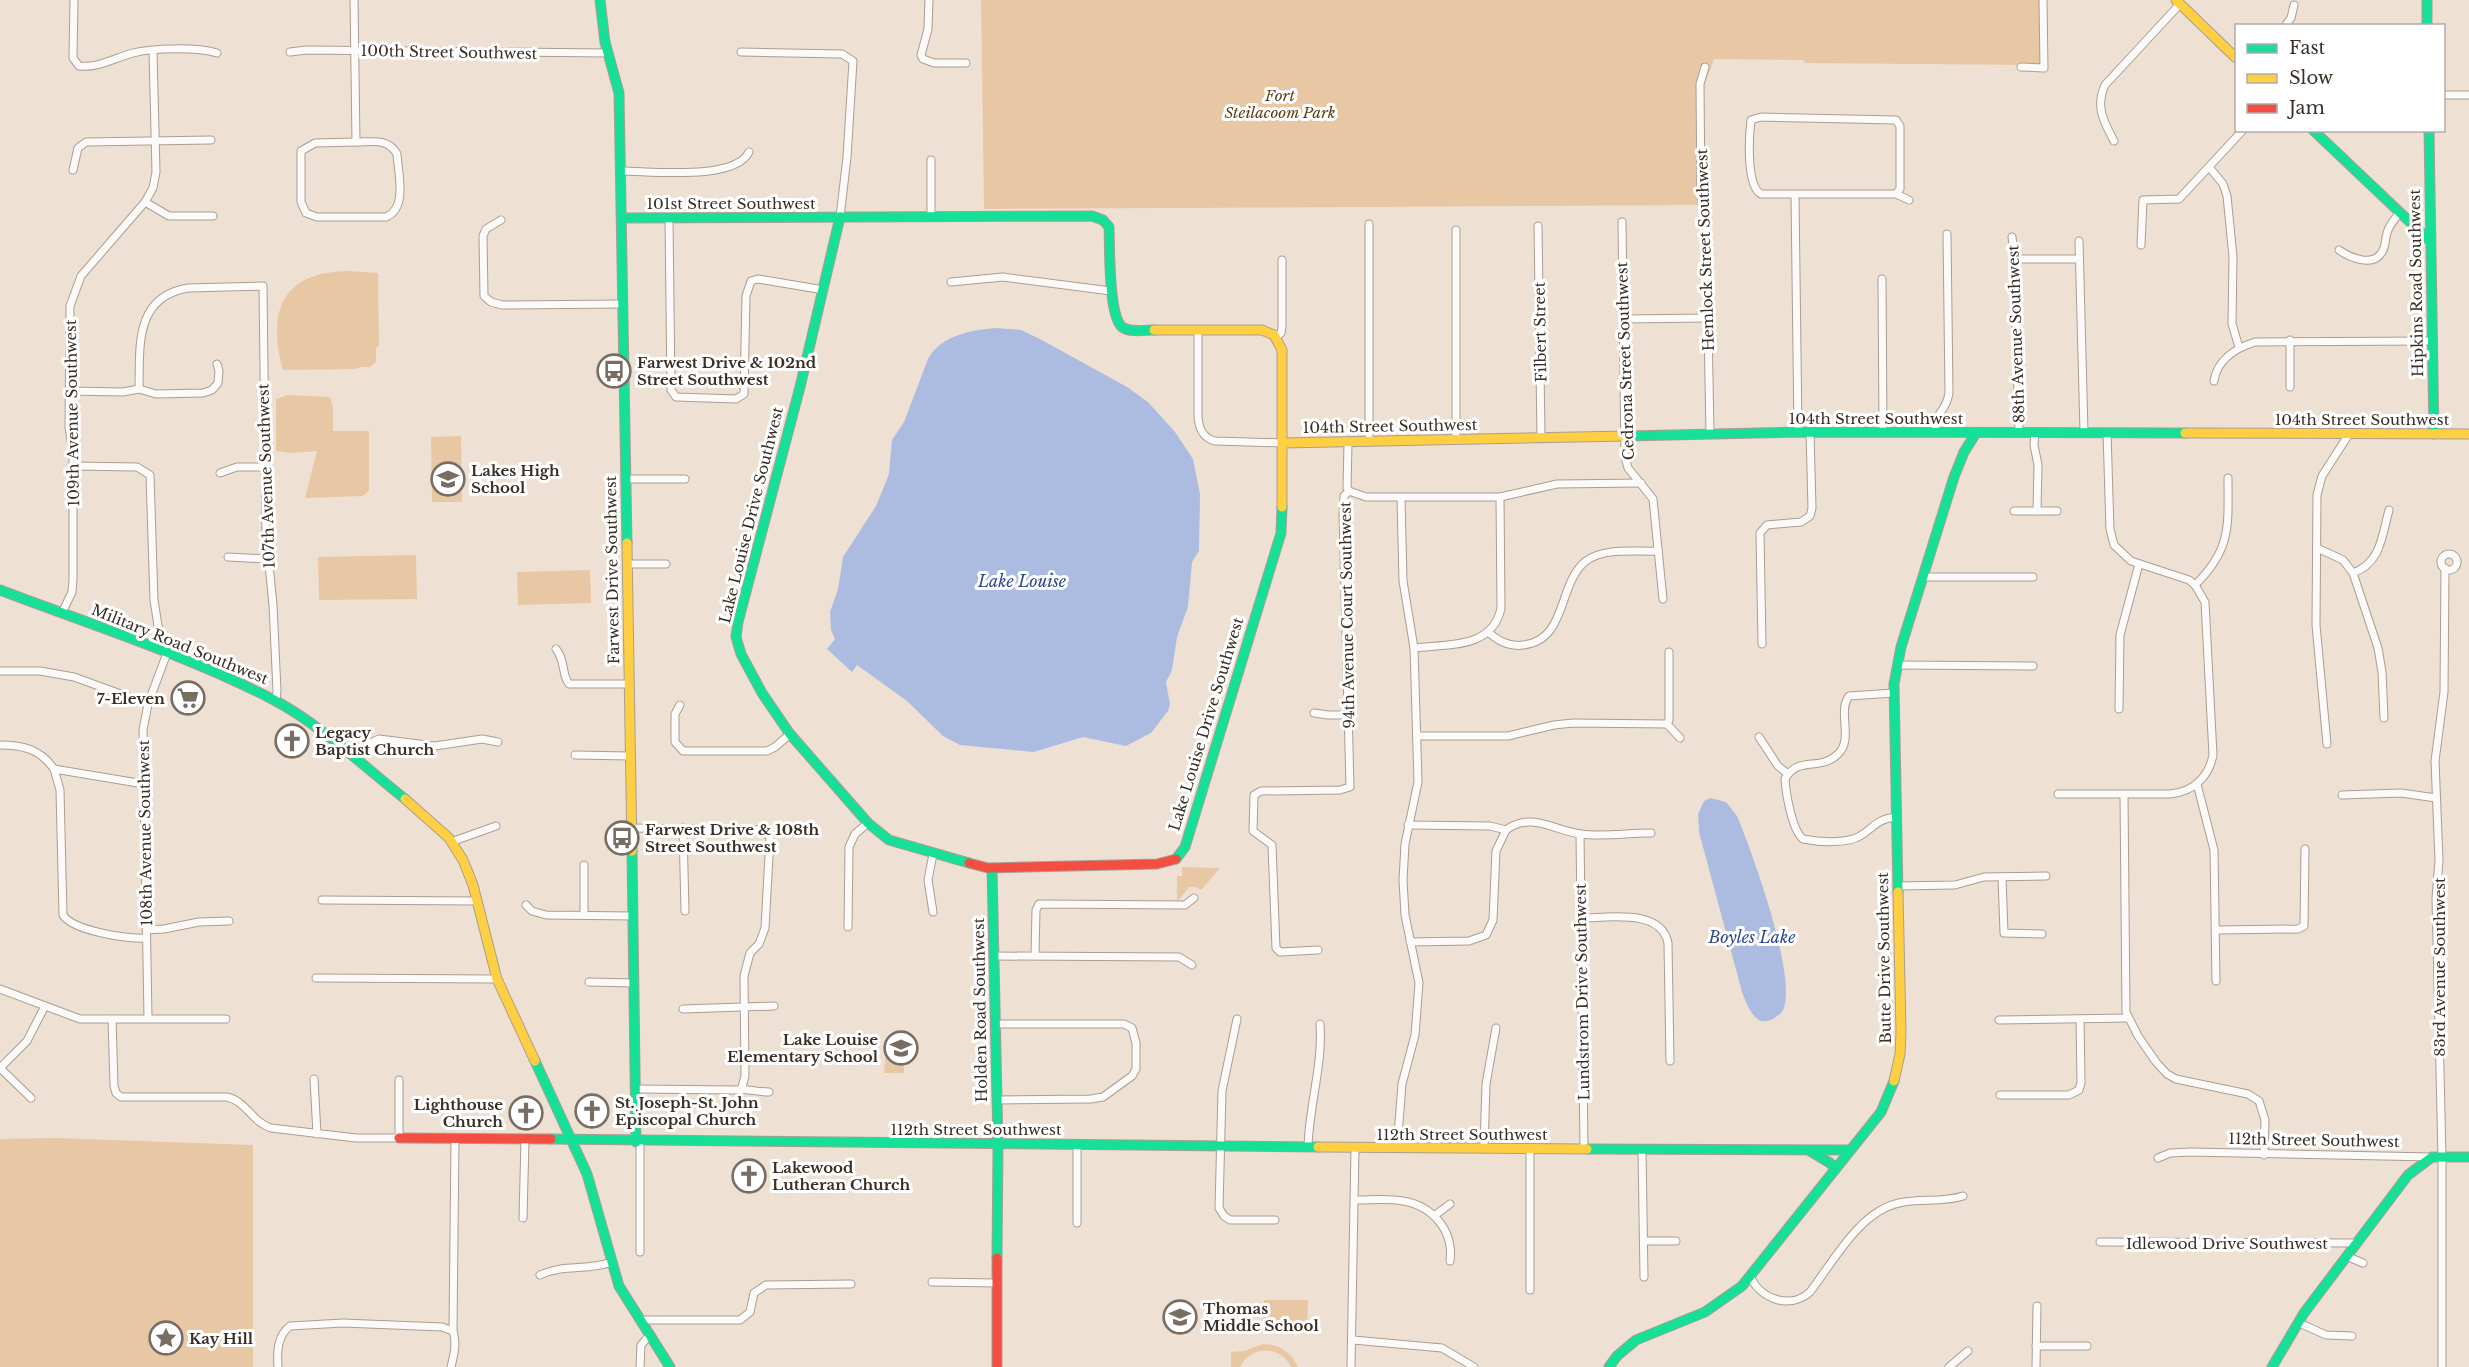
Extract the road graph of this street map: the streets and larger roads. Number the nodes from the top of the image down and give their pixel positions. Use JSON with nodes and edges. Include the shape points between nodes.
{"nodes":[{"id":1,"x":74,"y":0,"type":"edge"},
{"id":2,"x":354,"y":0,"type":"edge"},
{"id":3,"x":600,"y":0,"type":"edge"},
{"id":4,"x":929,"y":0,"type":"edge"},
{"id":5,"x":2043,"y":0,"type":"edge"},
{"id":6,"x":2427,"y":0,"type":"edge"},
{"id":7,"x":2178,"y":2,"type":"edge"},
{"id":8,"x":2294,"y":5,"type":"dead end"},
{"id":9,"x":2287,"y":24,"type":"edge"},
{"id":10,"x":2427,"y":24,"type":"edge"},
{"id":11,"x":153,"y":51,"type":"junction"},
{"id":12,"x":355,"y":51,"type":"junction"},
{"id":13,"x":290,"y":52,"type":"dead end"},
{"id":14,"x":741,"y":52,"type":"dead end"},
{"id":15,"x":217,"y":53,"type":"dead end"},
{"id":16,"x":608,"y":53,"type":"junction"},
{"id":17,"x":2235,"y":57,"type":"edge"},
{"id":18,"x":966,"y":63,"type":"dead end"},
{"id":19,"x":1705,"y":67,"type":"dead end"},
{"id":20,"x":2021,"y":67,"type":"dead end"},
{"id":21,"x":2445,"y":95,"type":"edge"},
{"id":22,"x":2469,"y":95,"type":"edge"},
{"id":23,"x":2241,"y":132,"type":"edge"},
{"id":24,"x":2315,"y":132,"type":"edge"},
{"id":25,"x":2429,"y":132,"type":"edge"},
{"id":26,"x":155,"y":140,"type":"junction"},
{"id":27,"x":211,"y":140,"type":"dead end"},
{"id":28,"x":2114,"y":141,"type":"dead end"},
{"id":29,"x":356,"y":142,"type":"junction"},
{"id":30,"x":749,"y":152,"type":"dead end"},
{"id":31,"x":931,"y":160,"type":"dead end"},
{"id":32,"x":2209,"y":166,"type":"junction"},
{"id":33,"x":73,"y":170,"type":"dead end"},
{"id":34,"x":622,"y":171,"type":"junction"},
{"id":35,"x":1896,"y":194,"type":"junction"},
{"id":36,"x":1796,"y":195,"type":"junction"},
{"id":37,"x":1910,"y":200,"type":"dead end"},
{"id":38,"x":146,"y":202,"type":"junction"},
{"id":39,"x":2400,"y":212,"type":"junction"},
{"id":40,"x":213,"y":216,"type":"dead end"},
{"id":41,"x":931,"y":216,"type":"junction"},
{"id":42,"x":840,"y":217,"type":"junction"},
{"id":43,"x":622,"y":218,"type":"junction"},
{"id":44,"x":669,"y":218,"type":"junction"},
{"id":45,"x":501,"y":220,"type":"dead end"},
{"id":46,"x":1622,"y":222,"type":"dead end"},
{"id":47,"x":1370,"y":224,"type":"dead end"},
{"id":48,"x":1538,"y":226,"type":"dead end"},
{"id":49,"x":1456,"y":230,"type":"dead end"},
{"id":50,"x":1947,"y":234,"type":"dead end"},
{"id":51,"x":2012,"y":237,"type":"dead end"},
{"id":52,"x":2079,"y":241,"type":"dead end"},
{"id":53,"x":2430,"y":241,"type":"junction"},
{"id":54,"x":2141,"y":245,"type":"dead end"},
{"id":55,"x":2339,"y":250,"type":"dead end"},
{"id":56,"x":2015,"y":259,"type":"junction"},
{"id":57,"x":2078,"y":259,"type":"junction"},
{"id":58,"x":1282,"y":260,"type":"dead end"},
{"id":59,"x":1882,"y":279,"type":"dead end"},
{"id":60,"x":951,"y":282,"type":"dead end"},
{"id":61,"x":824,"y":290,"type":"junction"},
{"id":62,"x":1111,"y":291,"type":"junction"},
{"id":63,"x":623,"y":304,"type":"junction"},
{"id":64,"x":1709,"y":318,"type":"junction"},
{"id":65,"x":1623,"y":319,"type":"junction"},
{"id":66,"x":1198,"y":330,"type":"junction"},
{"id":67,"x":1276,"y":337,"type":"junction"},
{"id":68,"x":2290,"y":340,"type":"junction"},
{"id":69,"x":2433,"y":341,"type":"junction"},
{"id":70,"x":2239,"y":347,"type":"junction"},
{"id":71,"x":217,"y":364,"type":"dead end"},
{"id":72,"x":2214,"y":381,"type":"dead end"},
{"id":73,"x":2290,"y":387,"type":"dead end"},
{"id":74,"x":139,"y":388,"type":"junction"},
{"id":75,"x":69,"y":391,"type":"junction"},
{"id":76,"x":1798,"y":432,"type":"junction"},
{"id":77,"x":1810,"y":432,"type":"junction"},
{"id":78,"x":1883,"y":432,"type":"junction"},
{"id":79,"x":2019,"y":432,"type":"junction"},
{"id":80,"x":2035,"y":432,"type":"junction"},
{"id":81,"x":2084,"y":432,"type":"junction"},
{"id":82,"x":2107,"y":432,"type":"junction"},
{"id":83,"x":1935,"y":433,"type":"junction"},
{"id":84,"x":1976,"y":433,"type":"junction"},
{"id":85,"x":1710,"y":434,"type":"junction"},
{"id":86,"x":2349,"y":434,"type":"junction"},
{"id":87,"x":2434,"y":434,"type":"junction"},
{"id":88,"x":2469,"y":434,"type":"edge"},
{"id":89,"x":1625,"y":435,"type":"junction"},
{"id":90,"x":1541,"y":437,"type":"junction"},
{"id":91,"x":1456,"y":440,"type":"junction"},
{"id":92,"x":1370,"y":441,"type":"junction"},
{"id":93,"x":1284,"y":443,"type":"junction"},
{"id":94,"x":1348,"y":443,"type":"junction"},
{"id":95,"x":74,"y":466,"type":"junction"},
{"id":96,"x":264,"y":467,"type":"junction"},
{"id":97,"x":220,"y":473,"type":"dead end"},
{"id":98,"x":2228,"y":478,"type":"dead end"},
{"id":99,"x":626,"y":479,"type":"junction"},
{"id":100,"x":685,"y":479,"type":"dead end"},
{"id":101,"x":1641,"y":483,"type":"junction"},
{"id":102,"x":1349,"y":490,"type":"junction"},
{"id":103,"x":1500,"y":497,"type":"junction"},
{"id":104,"x":1401,"y":498,"type":"junction"},
{"id":105,"x":2389,"y":510,"type":"dead end"},
{"id":106,"x":2014,"y":511,"type":"dead end"},
{"id":107,"x":2037,"y":511,"type":"junction"},
{"id":108,"x":2057,"y":511,"type":"dead end"},
{"id":109,"x":2316,"y":548,"type":"junction"},
{"id":110,"x":1658,"y":551,"type":"junction"},
{"id":111,"x":228,"y":558,"type":"dead end"},
{"id":112,"x":268,"y":559,"type":"junction"},
{"id":113,"x":627,"y":564,"type":"junction"},
{"id":114,"x":666,"y":564,"type":"dead end"},
{"id":115,"x":2139,"y":564,"type":"junction"},
{"id":116,"x":2445,"y":568,"type":"dead end"},
{"id":117,"x":2353,"y":573,"type":"junction"},
{"id":118,"x":1923,"y":577,"type":"junction"},
{"id":119,"x":2033,"y":577,"type":"dead end"},
{"id":120,"x":2195,"y":585,"type":"junction"},
{"id":121,"x":0,"y":590,"type":"edge"},
{"id":122,"x":1663,"y":599,"type":"dead end"},
{"id":123,"x":62,"y":613,"type":"junction"},
{"id":124,"x":1489,"y":633,"type":"junction"},
{"id":125,"x":1762,"y":644,"type":"dead end"},
{"id":126,"x":153,"y":647,"type":"junction"},
{"id":127,"x":1414,"y":648,"type":"junction"},
{"id":128,"x":556,"y":649,"type":"dead end"},
{"id":129,"x":1669,"y":652,"type":"dead end"},
{"id":130,"x":167,"y":653,"type":"junction"},
{"id":131,"x":1897,"y":665,"type":"junction"},
{"id":132,"x":2033,"y":666,"type":"dead end"},
{"id":133,"x":0,"y":671,"type":"edge"},
{"id":134,"x":628,"y":684,"type":"junction"},
{"id":135,"x":1894,"y":693,"type":"junction"},
{"id":136,"x":276,"y":701,"type":"junction"},
{"id":137,"x":148,"y":704,"type":"junction"},
{"id":138,"x":680,"y":705,"type":"dead end"},
{"id":139,"x":2119,"y":709,"type":"dead end"},
{"id":140,"x":1314,"y":712,"type":"dead end"},
{"id":141,"x":1348,"y":715,"type":"junction"},
{"id":142,"x":2384,"y":718,"type":"dead end"},
{"id":143,"x":1667,"y":724,"type":"junction"},
{"id":144,"x":790,"y":734,"type":"junction"},
{"id":145,"x":1417,"y":736,"type":"junction"},
{"id":146,"x":1759,"y":737,"type":"dead end"},
{"id":147,"x":1680,"y":738,"type":"dead end"},
{"id":148,"x":498,"y":742,"type":"dead end"},
{"id":149,"x":2327,"y":744,"type":"dead end"},
{"id":150,"x":0,"y":745,"type":"edge"},
{"id":151,"x":575,"y":755,"type":"dead end"},
{"id":152,"x":630,"y":756,"type":"junction"},
{"id":153,"x":356,"y":759,"type":"junction"},
{"id":154,"x":54,"y":768,"type":"junction"},
{"id":155,"x":1788,"y":774,"type":"junction"},
{"id":156,"x":144,"y":784,"type":"junction"},
{"id":157,"x":2197,"y":784,"type":"junction"},
{"id":158,"x":2058,"y":794,"type":"dead end"},
{"id":159,"x":2124,"y":795,"type":"junction"},
{"id":160,"x":2342,"y":795,"type":"dead end"},
{"id":161,"x":2436,"y":798,"type":"junction"},
{"id":162,"x":1897,"y":817,"type":"junction"},
{"id":163,"x":868,"y":823,"type":"junction"},
{"id":164,"x":1408,"y":825,"type":"junction"},
{"id":165,"x":495,"y":826,"type":"dead end"},
{"id":166,"x":631,"y":828,"type":"junction"},
{"id":167,"x":683,"y":828,"type":"junction"},
{"id":168,"x":1506,"y":830,"type":"junction"},
{"id":169,"x":1651,"y":833,"type":"dead end"},
{"id":170,"x":1580,"y":834,"type":"junction"},
{"id":171,"x":451,"y":842,"type":"junction"},
{"id":172,"x":2305,"y":849,"type":"dead end"},
{"id":173,"x":933,"y":854,"type":"junction"},
{"id":174,"x":584,"y":865,"type":"dead end"},
{"id":175,"x":992,"y":868,"type":"junction"},
{"id":176,"x":2046,"y":876,"type":"dead end"},
{"id":177,"x":2002,"y":877,"type":"junction"},
{"id":178,"x":1898,"y":886,"type":"junction"},
{"id":179,"x":1194,"y":898,"type":"dead end"},
{"id":180,"x":322,"y":900,"type":"dead end"},
{"id":181,"x":477,"y":901,"type":"junction"},
{"id":182,"x":526,"y":905,"type":"dead end"},
{"id":183,"x":685,"y":911,"type":"dead end"},
{"id":184,"x":933,"y":912,"type":"dead end"},
{"id":185,"x":584,"y":915,"type":"junction"},
{"id":186,"x":633,"y":916,"type":"junction"},
{"id":187,"x":1581,"y":918,"type":"junction"},
{"id":188,"x":229,"y":921,"type":"dead end"},
{"id":189,"x":848,"y":927,"type":"dead end"},
{"id":190,"x":2216,"y":930,"type":"junction"},
{"id":191,"x":146,"y":934,"type":"junction"},
{"id":192,"x":2042,"y":934,"type":"dead end"},
{"id":193,"x":1410,"y":942,"type":"junction"},
{"id":194,"x":1318,"y":950,"type":"dead end"},
{"id":195,"x":1035,"y":955,"type":"junction"},
{"id":196,"x":994,"y":956,"type":"junction"},
{"id":197,"x":1192,"y":965,"type":"dead end"},
{"id":198,"x":316,"y":978,"type":"dead end"},
{"id":199,"x":496,"y":979,"type":"junction"},
{"id":200,"x":2216,"y":981,"type":"dead end"},
{"id":201,"x":589,"y":982,"type":"dead end"},
{"id":202,"x":634,"y":983,"type":"junction"},
{"id":203,"x":0,"y":989,"type":"edge"},
{"id":204,"x":45,"y":1006,"type":"junction"},
{"id":205,"x":774,"y":1006,"type":"dead end"},
{"id":206,"x":745,"y":1007,"type":"junction"},
{"id":207,"x":683,"y":1008,"type":"dead end"},
{"id":208,"x":148,"y":1018,"type":"junction"},
{"id":209,"x":2128,"y":1018,"type":"junction"},
{"id":210,"x":112,"y":1019,"type":"junction"},
{"id":211,"x":225,"y":1019,"type":"dead end"},
{"id":212,"x":1237,"y":1019,"type":"dead end"},
{"id":213,"x":2080,"y":1019,"type":"junction"},
{"id":214,"x":1999,"y":1020,"type":"dead end"},
{"id":215,"x":996,"y":1024,"type":"junction"},
{"id":216,"x":1320,"y":1024,"type":"dead end"},
{"id":217,"x":1496,"y":1028,"type":"dead end"},
{"id":218,"x":1670,"y":1060,"type":"dead end"},
{"id":219,"x":0,"y":1068,"type":"edge"},
{"id":220,"x":315,"y":1079,"type":"dead end"},
{"id":221,"x":399,"y":1080,"type":"dead end"},
{"id":222,"x":742,"y":1087,"type":"junction"},
{"id":223,"x":636,"y":1089,"type":"junction"},
{"id":224,"x":769,"y":1092,"type":"dead end"},
{"id":225,"x":2000,"y":1095,"type":"dead end"},
{"id":226,"x":31,"y":1098,"type":"dead end"},
{"id":227,"x":997,"y":1100,"type":"junction"},
{"id":228,"x":317,"y":1134,"type":"junction"},
{"id":229,"x":399,"y":1138,"type":"junction"},
{"id":230,"x":456,"y":1139,"type":"junction"},
{"id":231,"x":525,"y":1140,"type":"junction"},
{"id":232,"x":572,"y":1141,"type":"junction"},
{"id":233,"x":638,"y":1142,"type":"junction"},
{"id":234,"x":998,"y":1145,"type":"junction"},
{"id":235,"x":1077,"y":1145,"type":"junction"},
{"id":236,"x":1219,"y":1147,"type":"junction"},
{"id":237,"x":1308,"y":1147,"type":"junction"},
{"id":238,"x":1355,"y":1148,"type":"junction"},
{"id":239,"x":1397,"y":1148,"type":"junction"},
{"id":240,"x":1484,"y":1148,"type":"junction"},
{"id":241,"x":1530,"y":1149,"type":"junction"},
{"id":242,"x":1584,"y":1149,"type":"junction"},
{"id":243,"x":1642,"y":1150,"type":"junction"},
{"id":244,"x":1808,"y":1150,"type":"junction"},
{"id":245,"x":1850,"y":1150,"type":"junction"},
{"id":246,"x":2264,"y":1155,"type":"junction"},
{"id":247,"x":2437,"y":1157,"type":"junction"},
{"id":248,"x":2469,"y":1157,"type":"edge"},
{"id":249,"x":2158,"y":1158,"type":"dead end"},
{"id":250,"x":1835,"y":1169,"type":"junction"},
{"id":251,"x":1964,"y":1196,"type":"dead end"},
{"id":252,"x":1356,"y":1200,"type":"junction"},
{"id":253,"x":1450,"y":1204,"type":"dead end"},
{"id":254,"x":1434,"y":1216,"type":"junction"},
{"id":255,"x":523,"y":1218,"type":"dead end"},
{"id":256,"x":1275,"y":1220,"type":"dead end"},
{"id":257,"x":1077,"y":1223,"type":"dead end"},
{"id":258,"x":1644,"y":1241,"type":"junction"},
{"id":259,"x":1676,"y":1241,"type":"dead end"},
{"id":260,"x":2100,"y":1242,"type":"dead end"},
{"id":261,"x":2355,"y":1244,"type":"junction"},
{"id":262,"x":640,"y":1252,"type":"dead end"},
{"id":263,"x":2347,"y":1256,"type":"junction"},
{"id":264,"x":1450,"y":1261,"type":"dead end"},
{"id":265,"x":612,"y":1262,"type":"junction"},
{"id":266,"x":2363,"y":1263,"type":"dead end"},
{"id":267,"x":540,"y":1275,"type":"dead end"},
{"id":268,"x":1750,"y":1276,"type":"junction"},
{"id":269,"x":1644,"y":1277,"type":"dead end"},
{"id":270,"x":932,"y":1282,"type":"dead end"},
{"id":271,"x":997,"y":1283,"type":"junction"},
{"id":272,"x":851,"y":1284,"type":"dead end"},
{"id":273,"x":1530,"y":1290,"type":"dead end"},
{"id":274,"x":2037,"y":1306,"type":"dead end"},
{"id":275,"x":640,"y":1320,"type":"junction"},
{"id":276,"x":2299,"y":1323,"type":"junction"},
{"id":277,"x":453,"y":1331,"type":"junction"},
{"id":278,"x":649,"y":1336,"type":"junction"},
{"id":279,"x":2352,"y":1336,"type":"dead end"},
{"id":280,"x":1353,"y":1340,"type":"junction"},
{"id":281,"x":2036,"y":1346,"type":"junction"},
{"id":282,"x":2087,"y":1346,"type":"dead end"},
{"id":283,"x":1968,"y":1351,"type":"dead end"},
{"id":284,"x":278,"y":1367,"type":"edge"},
{"id":285,"x":451,"y":1367,"type":"edge"},
{"id":286,"x":639,"y":1367,"type":"edge"},
{"id":287,"x":670,"y":1367,"type":"edge"},
{"id":288,"x":997,"y":1367,"type":"edge"},
{"id":289,"x":1351,"y":1367,"type":"edge"},
{"id":290,"x":1474,"y":1367,"type":"edge"},
{"id":291,"x":1609,"y":1367,"type":"edge"},
{"id":292,"x":1949,"y":1367,"type":"edge"},
{"id":293,"x":2036,"y":1367,"type":"edge"},
{"id":294,"x":2272,"y":1367,"type":"edge"},
{"id":295,"x":2442,"y":1367,"type":"edge"}],
"edges":[{"from":1,"to":11,"type":"street","via":[[76,64],[100,65]]},
{"from":2,"to":12,"type":"street"},
{"from":3,"to":16,"type":"street","name":"Farwest Drive Southwest"},
{"from":4,"to":18,"type":"street","via":[[923,59]]},
{"from":5,"to":20,"type":"street","via":[[2044,68]]},
{"from":6,"to":10,"type":"street"},
{"from":7,"to":17,"type":"street"},
{"from":7,"to":28,"type":"street","via":[[2105,86],[2100,109]]},
{"from":8,"to":9,"type":"street"},
{"from":11,"to":15,"type":"street"},
{"from":11,"to":26,"type":"street"},
{"from":12,"to":13,"type":"street","name":"100th Street Southwest"},
{"from":12,"to":16,"type":"street","name":"100th Street Southwest"},
{"from":12,"to":29,"type":"street"},
{"from":14,"to":42,"type":"street","via":[[842,54],[851,58],[854,66]]},
{"from":16,"to":34,"type":"street","name":"Farwest Drive Southwest","via":[[618,93]]},
{"from":19,"to":64,"type":"street","name":"Hemlock Street Southwest","via":[[1700,84],[1701,197],[1706,216]]},
{"from":21,"to":22,"type":"street"},
{"from":23,"to":32,"type":"street"},
{"from":24,"to":39,"type":"street"},
{"from":25,"to":53,"type":"street","name":"Hipkins Road Southwest"},
{"from":26,"to":27,"type":"street"},
{"from":26,"to":33,"type":"street","via":[[87,142],[78,148]]},
{"from":26,"to":38,"type":"street","via":[[155,177]]},
{"from":29,"to":29,"type":"street","via":[[315,143],[304,148],[300,157],[301,202],[306,213],[317,217],[386,217],[395,211],[400,200],[397,154],[384,142]]},
{"from":30,"to":34,"type":"street","via":[[735,165],[717,170]]},
{"from":31,"to":41,"type":"street"},
{"from":32,"to":54,"type":"street","via":[[2179,199],[2142,202]]},
{"from":32,"to":70,"type":"street","via":[[2226,189],[2233,257],[2232,317]]},
{"from":34,"to":43,"type":"street","name":"Farwest Drive Southwest"},
{"from":35,"to":36,"type":"street"},
{"from":35,"to":36,"type":"street","via":[[1900,189],[1900,126],[1896,120],[1756,117],[1751,122],[1750,169],[1754,188],[1766,195]]},
{"from":35,"to":37,"type":"street"},
{"from":36,"to":76,"type":"street"},
{"from":38,"to":40,"type":"street","via":[[169,216]]},
{"from":38,"to":75,"type":"street","name":"109th Avenue Southwest","via":[[91,263],[73,292]]},
{"from":39,"to":53,"type":"street"},
{"from":39,"to":55,"type":"street","via":[[2375,259],[2356,259]]},
{"from":41,"to":42,"type":"street"},
{"from":41,"to":62,"type":"street","via":[[1097,217],[1107,223],[1110,233]]},
{"from":42,"to":44,"type":"street","name":"101st Street Southwest"},
{"from":42,"to":61,"type":"street","name":"Lake Louise Drive Southwest"},
{"from":43,"to":44,"type":"street","name":"101st Street Southwest"},
{"from":43,"to":63,"type":"street","name":"Farwest Drive Southwest"},
{"from":44,"to":61,"type":"street","via":[[670,390],[675,397],[724,400],[744,395],[746,296],[751,281]]},
{"from":45,"to":63,"type":"street","via":[[486,229],[483,236],[486,299],[502,304]]},
{"from":46,"to":65,"type":"street","name":"Cedrona Street Southwest"},
{"from":47,"to":92,"type":"street"},
{"from":48,"to":90,"type":"street","name":"Filbert Street"},
{"from":49,"to":91,"type":"street"},
{"from":50,"to":83,"type":"street","via":[[1949,393],[1936,417]]},
{"from":51,"to":56,"type":"street","name":"88th Avenue Southwest"},
{"from":52,"to":57,"type":"street"},
{"from":53,"to":69,"type":"street","name":"Hipkins Road Southwest"},
{"from":56,"to":57,"type":"street"},
{"from":56,"to":79,"type":"street","name":"88th Avenue Southwest"},
{"from":57,"to":81,"type":"street"},
{"from":58,"to":67,"type":"street","via":[[1282,327]]},
{"from":59,"to":78,"type":"street"},
{"from":60,"to":62,"type":"street","via":[[1003,276]]},
{"from":61,"to":144,"type":"street","name":"Lake Louise Drive Southwest","via":[[737,629],[749,670]]},
{"from":62,"to":66,"type":"street","via":[[1113,313],[1122,327]]},
{"from":63,"to":99,"type":"street","name":"Farwest Drive Southwest"},
{"from":64,"to":65,"type":"street"},
{"from":64,"to":85,"type":"street","name":"Hemlock Street Southwest"},
{"from":65,"to":89,"type":"street","name":"Cedrona Street Southwest"},
{"from":66,"to":67,"type":"street","via":[[1262,330]]},
{"from":66,"to":93,"type":"street","via":[[1198,417],[1205,437],[1215,441]]},
{"from":67,"to":93,"type":"street","name":"Lake Louise Drive Southwest","via":[[1282,350]]},
{"from":68,"to":69,"type":"street"},
{"from":68,"to":70,"type":"street","via":[[2263,340]]},
{"from":68,"to":73,"type":"street"},
{"from":69,"to":87,"type":"street","name":"Hipkins Road Southwest"},
{"from":70,"to":72,"type":"street","via":[[2218,366]]},
{"from":71,"to":74,"type":"street","via":[[220,378],[208,392],[156,394]]},
{"from":74,"to":75,"type":"street","via":[[123,392]]},
{"from":74,"to":96,"type":"street","name":"107th Avenue Southwest","via":[[140,333],[143,322],[161,300],[188,288],[263,286]]},
{"from":75,"to":95,"type":"street","name":"109th Avenue Southwest"},
{"from":76,"to":77,"type":"street","name":"104th Street Southwest"},
{"from":76,"to":85,"type":"street","name":"104th Street Southwest"},
{"from":77,"to":78,"type":"street","name":"104th Street Southwest"},
{"from":77,"to":125,"type":"street","via":[[1810,516],[1801,522],[1767,525],[1760,533]]},
{"from":78,"to":83,"type":"street","name":"104th Street Southwest"},
{"from":79,"to":80,"type":"street","name":"104th Street Southwest"},
{"from":79,"to":84,"type":"street","name":"104th Street Southwest"},
{"from":80,"to":81,"type":"street","name":"104th Street Southwest"},
{"from":80,"to":107,"type":"street"},
{"from":81,"to":82,"type":"street","name":"104th Street Southwest"},
{"from":82,"to":86,"type":"street","name":"104th Street Southwest"},
{"from":82,"to":115,"type":"street","via":[[2111,538],[2122,555]]},
{"from":83,"to":84,"type":"street","name":"104th Street Southwest"},
{"from":84,"to":118,"type":"street","name":"Butte Drive Southwest","via":[[1954,477]]},
{"from":85,"to":89,"type":"street","name":"104th Street Southwest"},
{"from":86,"to":87,"type":"street","name":"104th Street Southwest"},
{"from":86,"to":109,"type":"street","via":[[2319,484]]},
{"from":87,"to":88,"type":"street","name":"104th Street Southwest"},
{"from":89,"to":90,"type":"street","name":"104th Street Southwest"},
{"from":89,"to":101,"type":"street","name":"Cedrona Street Southwest","via":[[1628,468]]},
{"from":90,"to":91,"type":"street","name":"104th Street Southwest"},
{"from":91,"to":92,"type":"street","name":"104th Street Southwest"},
{"from":92,"to":94,"type":"street","name":"104th Street Southwest"},
{"from":93,"to":94,"type":"street","name":"104th Street Southwest"},
{"from":93,"to":175,"type":"street","name":"Lake Louise Drive Southwest","via":[[1281,533],[1182,853],[1163,864]]},
{"from":94,"to":102,"type":"street","name":"94th Avenue Court Southwest"},
{"from":95,"to":123,"type":"street","name":"109th Avenue Southwest","via":[[73,580]]},
{"from":95,"to":126,"type":"street","via":[[137,467],[150,475],[159,632]]},
{"from":96,"to":97,"type":"street","via":[[237,467]]},
{"from":96,"to":112,"type":"street","name":"107th Avenue Southwest"},
{"from":98,"to":120,"type":"street","via":[[2226,540]]},
{"from":99,"to":100,"type":"street"},
{"from":99,"to":113,"type":"street","name":"Farwest Drive Southwest"},
{"from":101,"to":103,"type":"street","via":[[1557,484]]},
{"from":101,"to":110,"type":"street","name":"Cedrona Street Southwest","via":[[1654,503]]},
{"from":102,"to":104,"type":"street","via":[[1360,496]]},
{"from":102,"to":141,"type":"street","name":"94th Avenue Court Southwest","via":[[1343,501]]},
{"from":103,"to":104,"type":"street"},
{"from":103,"to":124,"type":"street","via":[[1501,608]]},
{"from":104,"to":127,"type":"street","via":[[1403,581]]},
{"from":105,"to":117,"type":"street","via":[[2372,561]]},
{"from":106,"to":107,"type":"street"},
{"from":107,"to":108,"type":"street"},
{"from":109,"to":117,"type":"street","via":[[2343,560]]},
{"from":109,"to":149,"type":"street","via":[[2316,625]]},
{"from":110,"to":122,"type":"street","name":"Cedrona Street Southwest"},
{"from":110,"to":124,"type":"street","via":[[1611,552],[1589,559],[1581,566],[1551,631],[1534,643],[1508,644]]},
{"from":111,"to":112,"type":"street"},
{"from":112,"to":136,"type":"street","name":"107th Avenue Southwest"},
{"from":113,"to":114,"type":"street"},
{"from":113,"to":134,"type":"street","name":"Farwest Drive Southwest"},
{"from":115,"to":120,"type":"street"},
{"from":115,"to":139,"type":"street","via":[[2120,635]]},
{"from":116,"to":161,"type":"street","name":"83rd Avenue Southwest","via":[[2445,676],[2435,761]]},
{"from":117,"to":142,"type":"street","via":[[2378,648]]},
{"from":118,"to":119,"type":"street"},
{"from":118,"to":131,"type":"street","name":"Butte Drive Southwest"},
{"from":120,"to":157,"type":"street","via":[[2205,608],[2213,739],[2210,766]]},
{"from":121,"to":123,"type":"street","name":"Military Road Southwest"},
{"from":123,"to":126,"type":"street","name":"Military Road Southwest"},
{"from":124,"to":127,"type":"street","via":[[1469,641]]},
{"from":126,"to":130,"type":"street","name":"Military Road Southwest"},
{"from":127,"to":145,"type":"street"},
{"from":128,"to":134,"type":"street","via":[[564,661],[569,684]]},
{"from":129,"to":143,"type":"street"},
{"from":130,"to":136,"type":"street","name":"Military Road Southwest"},
{"from":130,"to":137,"type":"street","name":"108th Avenue Southwest"},
{"from":131,"to":132,"type":"street"},
{"from":131,"to":135,"type":"street","name":"Butte Drive Southwest"},
{"from":133,"to":137,"type":"street","via":[[63,674]]},
{"from":134,"to":152,"type":"street","name":"Farwest Drive Southwest"},
{"from":135,"to":155,"type":"street","via":[[1849,696],[1845,702],[1846,736],[1842,750],[1825,762],[1798,765]]},
{"from":135,"to":162,"type":"street","name":"Butte Drive Southwest"},
{"from":136,"to":153,"type":"street","name":"Military Road Southwest"},
{"from":137,"to":156,"type":"street","name":"108th Avenue Southwest","via":[[143,730]]},
{"from":138,"to":144,"type":"street","via":[[675,714],[675,742],[686,751],[767,751]]},
{"from":140,"to":141,"type":"street"},
{"from":141,"to":194,"type":"street","name":"94th Avenue Court Southwest","via":[[1348,789],[1257,791],[1252,802],[1253,831],[1272,844],[1274,944],[1285,952]]},
{"from":143,"to":145,"type":"street","via":[[1573,723],[1508,736]]},
{"from":143,"to":147,"type":"street"},
{"from":144,"to":163,"type":"street","name":"Lake Louise Drive Southwest"},
{"from":145,"to":164,"type":"street","via":[[1418,790]]},
{"from":146,"to":155,"type":"street"},
{"from":148,"to":153,"type":"street","via":[[482,739],[435,746],[379,739]]},
{"from":150,"to":154,"type":"street","via":[[30,748]]},
{"from":151,"to":152,"type":"street"},
{"from":152,"to":166,"type":"street","name":"Farwest Drive Southwest"},
{"from":153,"to":171,"type":"street","name":"Military Road Southwest","via":[[433,822]]},
{"from":154,"to":156,"type":"street"},
{"from":154,"to":191,"type":"street","via":[[60,789],[65,918],[119,937]]},
{"from":155,"to":162,"type":"street","via":[[1786,787],[1803,839],[1855,838],[1882,819]]},
{"from":156,"to":191,"type":"street","name":"108th Avenue Southwest"},
{"from":157,"to":159,"type":"street","via":[[2178,794]]},
{"from":157,"to":190,"type":"street","via":[[2214,850]]},
{"from":158,"to":159,"type":"street"},
{"from":159,"to":209,"type":"street"},
{"from":160,"to":161,"type":"street","via":[[2401,793]]},
{"from":161,"to":247,"type":"street","name":"83rd Avenue Southwest"},
{"from":162,"to":178,"type":"street","name":"Butte Drive Southwest"},
{"from":163,"to":173,"type":"street","name":"Lake Louise Drive Southwest","via":[[889,840]]},
{"from":163,"to":189,"type":"street","via":[[855,834],[849,847]]},
{"from":164,"to":168,"type":"street","via":[[1490,826]]},
{"from":164,"to":193,"type":"street","via":[[1403,880]]},
{"from":165,"to":171,"type":"street"},
{"from":166,"to":167,"type":"street"},
{"from":166,"to":186,"type":"street","name":"Farwest Drive Southwest"},
{"from":167,"to":183,"type":"street"},
{"from":167,"to":206,"type":"street","via":[[758,830],[767,834],[771,844],[765,928],[745,969]]},
{"from":168,"to":170,"type":"street","via":[[1535,821]]},
{"from":168,"to":193,"type":"street","via":[[1495,856],[1492,925],[1482,938]]},
{"from":169,"to":170,"type":"street"},
{"from":170,"to":187,"type":"street","name":"Lundstrom Drive Southwest"},
{"from":171,"to":181,"type":"street","name":"Military Road Southwest","via":[[466,868]]},
{"from":172,"to":190,"type":"street","via":[[2306,921],[2301,928]]},
{"from":173,"to":175,"type":"street","name":"Lake Louise Drive Southwest"},
{"from":173,"to":184,"type":"street","via":[[928,880]]},
{"from":174,"to":185,"type":"street"},
{"from":175,"to":196,"type":"street","name":"Holden Road Southwest"},
{"from":176,"to":177,"type":"street"},
{"from":177,"to":178,"type":"street","via":[[1955,885]]},
{"from":177,"to":192,"type":"street","via":[[2003,931]]},
{"from":178,"to":245,"type":"street","name":"Butte Drive Southwest","via":[[1900,1065],[1881,1112]]},
{"from":179,"to":195,"type":"street","via":[[1185,905],[1041,903],[1036,907]]},
{"from":180,"to":181,"type":"street"},
{"from":181,"to":199,"type":"street","name":"Military Road Southwest"},
{"from":182,"to":185,"type":"street","via":[[542,915]]},
{"from":185,"to":186,"type":"street"},
{"from":186,"to":202,"type":"street","name":"Farwest Drive Southwest"},
{"from":187,"to":218,"type":"street","via":[[1644,918],[1657,923],[1665,932]]},
{"from":187,"to":242,"type":"street","name":"Lundstrom Drive Southwest"},
{"from":188,"to":191,"type":"street","via":[[199,922]]},
{"from":190,"to":200,"type":"street"},
{"from":191,"to":208,"type":"street","name":"108th Avenue Southwest"},
{"from":193,"to":239,"type":"street","via":[[1419,991],[1402,1084]]},
{"from":195,"to":196,"type":"street"},
{"from":195,"to":197,"type":"street","via":[[1179,957]]},
{"from":196,"to":215,"type":"street","name":"Holden Road Southwest"},
{"from":198,"to":199,"type":"street"},
{"from":199,"to":232,"type":"street","name":"Military Road Southwest"},
{"from":201,"to":202,"type":"street"},
{"from":202,"to":223,"type":"street","name":"Farwest Drive Southwest"},
{"from":203,"to":204,"type":"street"},
{"from":204,"to":210,"type":"street","via":[[80,1019]]},
{"from":204,"to":219,"type":"street","via":[[27,1041]]},
{"from":205,"to":206,"type":"street"},
{"from":206,"to":207,"type":"street"},
{"from":206,"to":222,"type":"street","via":[[746,1076]]},
{"from":208,"to":210,"type":"street"},
{"from":208,"to":211,"type":"street"},
{"from":209,"to":213,"type":"street"},
{"from":209,"to":246,"type":"street","via":[[2156,1062],[2171,1077],[2259,1101],[2265,1120]]},
{"from":210,"to":228,"type":"street","name":"112th Street Southwest","via":[[116,1093],[127,1098],[227,1097],[236,1099],[266,1126]]},
{"from":212,"to":236,"type":"street","via":[[1224,1075]]},
{"from":213,"to":214,"type":"street"},
{"from":213,"to":225,"type":"street","via":[[2081,1083],[2077,1092]]},
{"from":215,"to":227,"type":"street","name":"Holden Road Southwest"},
{"from":215,"to":227,"type":"street","via":[[1115,1023],[1131,1028],[1137,1051],[1135,1072],[1098,1098]]},
{"from":216,"to":237,"type":"street"},
{"from":217,"to":240,"type":"street","via":[[1486,1084]]},
{"from":219,"to":226,"type":"street"},
{"from":220,"to":228,"type":"street"},
{"from":221,"to":229,"type":"street"},
{"from":222,"to":223,"type":"street"},
{"from":222,"to":224,"type":"street"},
{"from":223,"to":233,"type":"street","name":"Farwest Drive Southwest"},
{"from":227,"to":234,"type":"street","name":"Holden Road Southwest"},
{"from":228,"to":229,"type":"street","name":"112th Street Southwest"},
{"from":229,"to":230,"type":"street","name":"112th Street Southwest"},
{"from":230,"to":231,"type":"street","name":"112th Street Southwest"},
{"from":230,"to":277,"type":"street"},
{"from":231,"to":232,"type":"street","name":"112th Street Southwest"},
{"from":231,"to":255,"type":"street"},
{"from":232,"to":233,"type":"street","name":"112th Street Southwest"},
{"from":232,"to":265,"type":"street","name":"Military Road Southwest","via":[[587,1174]]},
{"from":233,"to":234,"type":"street","name":"112th Street Southwest"},
{"from":233,"to":262,"type":"street","name":"Farwest Drive Southwest"},
{"from":234,"to":235,"type":"street","name":"112th Street Southwest"},
{"from":234,"to":271,"type":"street","name":"Holden Road Southwest"},
{"from":235,"to":236,"type":"street","name":"112th Street Southwest"},
{"from":235,"to":257,"type":"street"},
{"from":236,"to":237,"type":"street","name":"112th Street Southwest"},
{"from":236,"to":256,"type":"street","via":[[1221,1213],[1230,1220]]},
{"from":237,"to":238,"type":"street","name":"112th Street Southwest"},
{"from":238,"to":239,"type":"street","name":"112th Street Southwest"},
{"from":238,"to":252,"type":"street"},
{"from":239,"to":240,"type":"street","name":"112th Street Southwest"},
{"from":240,"to":241,"type":"street","name":"112th Street Southwest"},
{"from":241,"to":242,"type":"street","name":"112th Street Southwest"},
{"from":241,"to":273,"type":"street"},
{"from":242,"to":243,"type":"street","name":"112th Street Southwest"},
{"from":243,"to":244,"type":"street","name":"112th Street Southwest"},
{"from":243,"to":258,"type":"street"},
{"from":244,"to":245,"type":"street","name":"112th Street Southwest"},
{"from":244,"to":250,"type":"street"},
{"from":245,"to":250,"type":"street","name":"Butte Drive Southwest"},
{"from":246,"to":247,"type":"street","name":"112th Street Southwest"},
{"from":246,"to":249,"type":"street","name":"112th Street Southwest","via":[[2191,1152]]},
{"from":247,"to":248,"type":"street","name":"112th Street Southwest"},
{"from":247,"to":261,"type":"street","via":[[2408,1175]]},
{"from":247,"to":295,"type":"street","name":"83rd Avenue Southwest"},
{"from":250,"to":268,"type":"street","name":"Butte Drive Southwest"},
{"from":251,"to":268,"type":"street","via":[[1902,1202],[1878,1211],[1800,1299],[1769,1297],[1755,1286]]},
{"from":252,"to":254,"type":"street","via":[[1402,1201]]},
{"from":252,"to":280,"type":"street"},
{"from":253,"to":254,"type":"street"},
{"from":254,"to":264,"type":"street","via":[[1451,1244]]},
{"from":258,"to":259,"type":"street"},
{"from":258,"to":269,"type":"street"},
{"from":260,"to":261,"type":"street","name":"Idlewood Drive Southwest"},
{"from":261,"to":263,"type":"street"},
{"from":263,"to":266,"type":"street"},
{"from":263,"to":276,"type":"street"},
{"from":265,"to":267,"type":"street"},
{"from":265,"to":275,"type":"street","name":"Military Road Southwest","via":[[619,1286]]},
{"from":268,"to":291,"type":"street","name":"Butte Drive Southwest","via":[[1710,1310],[1632,1342]]},
{"from":270,"to":271,"type":"street"},
{"from":271,"to":288,"type":"street","name":"Holden Road Southwest"},
{"from":272,"to":275,"type":"street","via":[[766,1285],[754,1293],[750,1312],[740,1320]]},
{"from":274,"to":281,"type":"street"},
{"from":275,"to":278,"type":"street","name":"Military Road Southwest"},
{"from":276,"to":279,"type":"street","via":[[2326,1335]]},
{"from":276,"to":294,"type":"street"},
{"from":277,"to":284,"type":"street","via":[[436,1325],[290,1326],[278,1345]]},
{"from":277,"to":285,"type":"street","via":[[456,1343]]},
{"from":278,"to":286,"type":"street","via":[[641,1345]]},
{"from":278,"to":287,"type":"street","name":"Military Road Southwest"},
{"from":280,"to":289,"type":"street"},
{"from":280,"to":290,"type":"street","via":[[1442,1348]]},
{"from":281,"to":282,"type":"street"},
{"from":281,"to":293,"type":"street"},
{"from":283,"to":292,"type":"street"}]}
